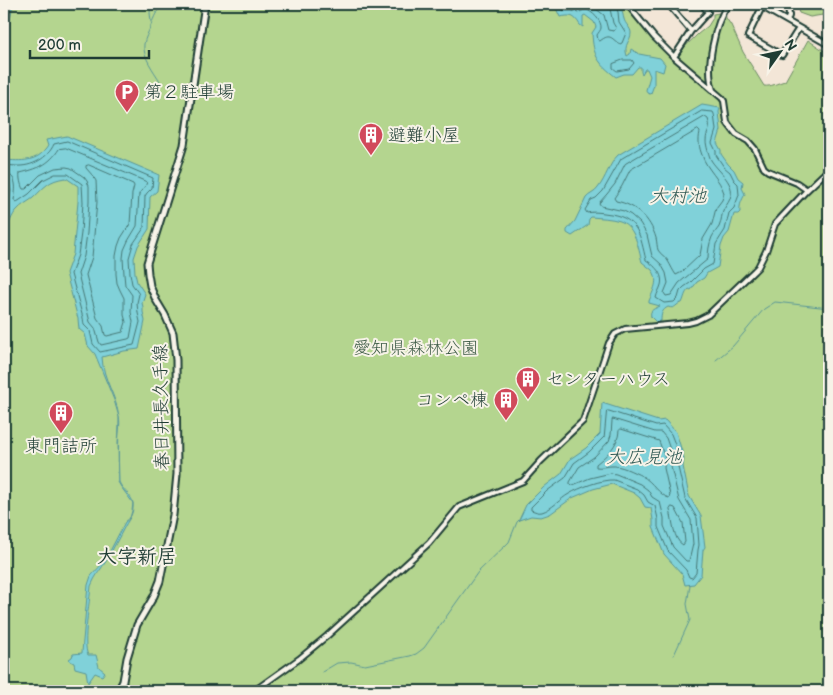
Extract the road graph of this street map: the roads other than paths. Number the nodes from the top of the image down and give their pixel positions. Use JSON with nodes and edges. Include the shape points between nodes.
{"nodes":[{"id":1,"x":205,"y":4,"type":"edge"},
{"id":2,"x":627,"y":4,"type":"edge"},
{"id":3,"x":668,"y":4,"type":"edge"},
{"id":4,"x":702,"y":4,"type":"edge"},
{"id":5,"x":728,"y":4,"type":"edge"},
{"id":6,"x":757,"y":4,"type":"edge"},
{"id":7,"x":788,"y":4,"type":"edge"},
{"id":8,"x":762,"y":7,"type":"junction"},
{"id":9,"x":787,"y":21,"type":"junction"},
{"id":10,"x":800,"y":28,"type":"junction"},
{"id":11,"x":692,"y":31,"type":"junction"},
{"id":12,"x":829,"y":45,"type":"edge"},
{"id":13,"x":674,"y":57,"type":"junction"},
{"id":14,"x":714,"y":91,"type":"junction"},
{"id":15,"x":829,"y":169,"type":"edge"},
{"id":16,"x":807,"y":190,"type":"junction"},
{"id":17,"x":118,"y":691,"type":"edge"},
{"id":18,"x":254,"y":691,"type":"edge"}],
"edges":[{"from":1,"to":17,"type":"main road","name":"春日井長久手線","via":[[184,145],[148,263],[150,286],[173,333],[176,360],[177,474],[173,515],[160,581],[136,624]]},
{"from":2,"to":13,"type":"street"},
{"from":3,"to":11,"type":"street"},
{"from":4,"to":11,"type":"street","via":[[708,12]]},
{"from":5,"to":14,"type":"street","via":[[712,47],[710,79]]},
{"from":6,"to":8,"type":"street"},
{"from":7,"to":9,"type":"street"},
{"from":8,"to":9,"type":"street"},
{"from":8,"to":10,"type":"street","via":[[748,36],[782,55]]},
{"from":9,"to":10,"type":"street"},
{"from":10,"to":12,"type":"street"},
{"from":11,"to":13,"type":"street"},
{"from":13,"to":14,"type":"street"},
{"from":14,"to":16,"type":"street","via":[[724,101],[727,122],[732,130],[753,146],[764,168]]},
{"from":15,"to":16,"type":"street"},
{"from":16,"to":18,"type":"street","via":[[776,224],[758,266],[708,315],[688,323],[625,329],[615,334],[583,421],[566,438],[521,482],[456,509],[429,543],[327,636]]}]}
